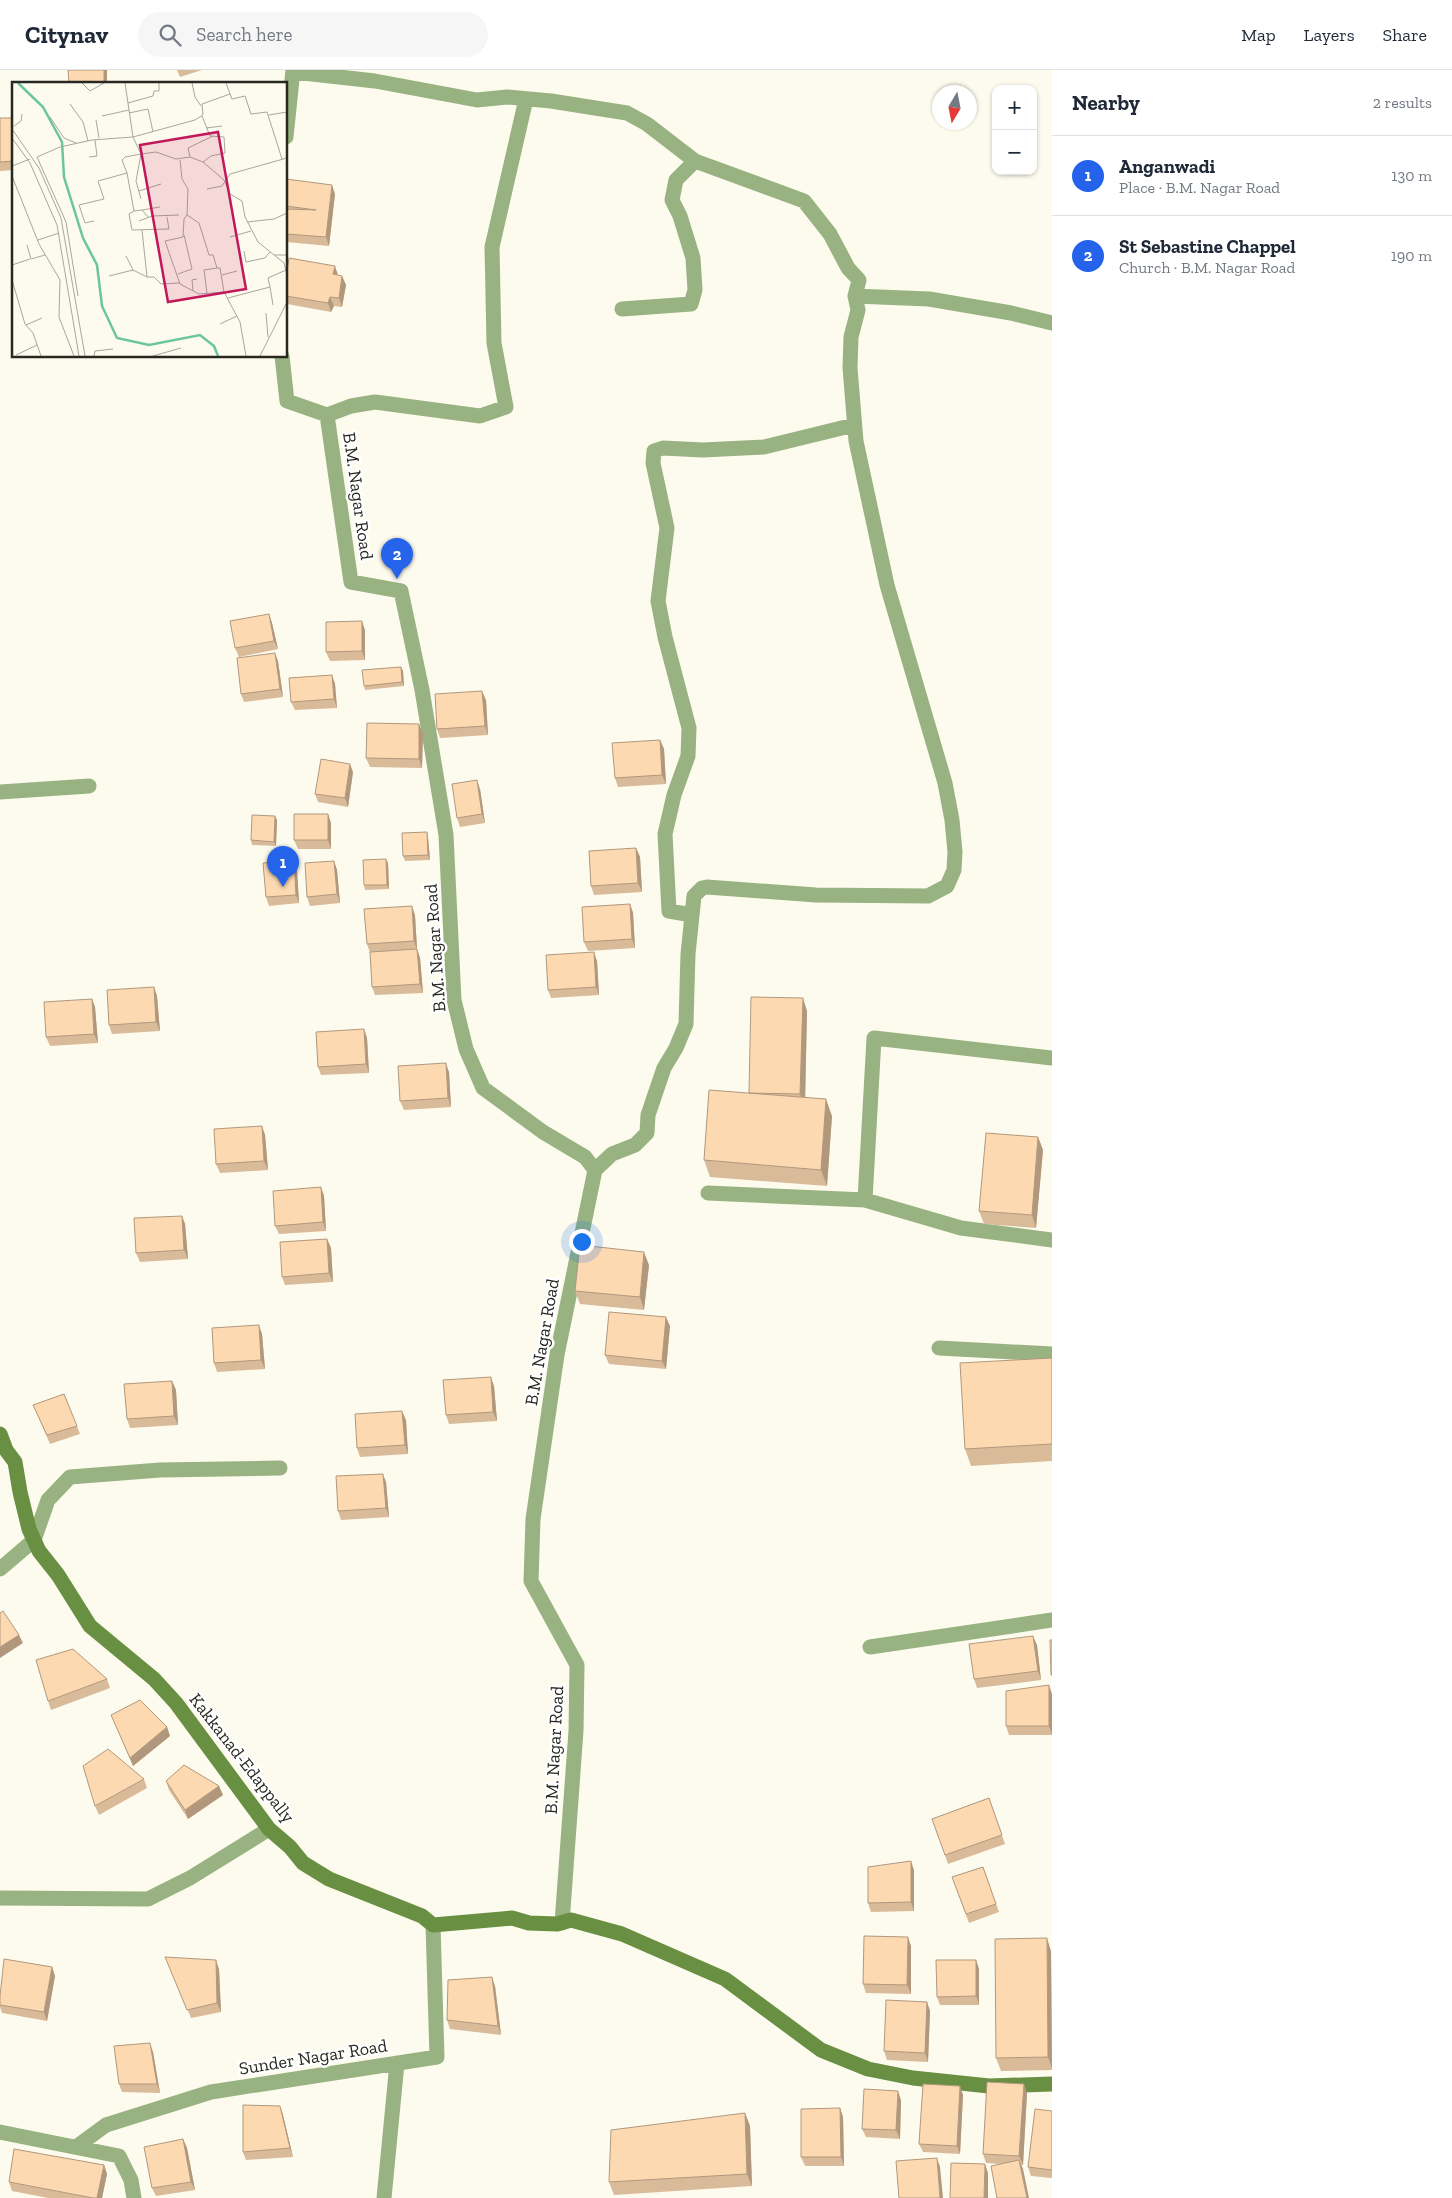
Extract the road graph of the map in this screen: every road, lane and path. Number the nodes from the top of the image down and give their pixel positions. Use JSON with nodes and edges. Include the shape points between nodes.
{"nodes":[{"id":1,"x":293,"y":71,"type":"edge"},
{"id":2,"x":526,"y":99,"type":"junction"},
{"id":3,"x":288,"y":117,"type":"edge"},
{"id":4,"x":695,"y":161,"type":"junction"},
{"id":5,"x":855,"y":296,"type":"junction"},
{"id":6,"x":622,"y":309,"type":"dead end"},
{"id":7,"x":1052,"y":323,"type":"edge"},
{"id":8,"x":282,"y":358,"type":"edge"},
{"id":9,"x":327,"y":415,"type":"junction"},
{"id":10,"x":854,"y":425,"type":"junction"},
{"id":11,"x":89,"y":786,"type":"dead end"},
{"id":12,"x":0,"y":792,"type":"edge"},
{"id":13,"x":692,"y":915,"type":"junction"},
{"id":14,"x":1052,"y":1058,"type":"edge"},
{"id":15,"x":595,"y":1170,"type":"junction"},
{"id":16,"x":708,"y":1193,"type":"dead end"},
{"id":17,"x":865,"y":1200,"type":"junction"},
{"id":18,"x":1052,"y":1240,"type":"edge"},
{"id":19,"x":940,"y":1348,"type":"dead end"},
{"id":20,"x":1052,"y":1354,"type":"edge"},
{"id":21,"x":0,"y":1434,"type":"edge"},
{"id":22,"x":280,"y":1468,"type":"dead end"},
{"id":23,"x":34,"y":1540,"type":"junction"},
{"id":24,"x":0,"y":1569,"type":"edge"},
{"id":25,"x":1052,"y":1620,"type":"edge"},
{"id":26,"x":870,"y":1646,"type":"dead end"},
{"id":27,"x":269,"y":1829,"type":"junction"},
{"id":28,"x":0,"y":1898,"type":"edge"},
{"id":29,"x":562,"y":1923,"type":"junction"},
{"id":30,"x":433,"y":1925,"type":"junction"},
{"id":31,"x":397,"y":2063,"type":"junction"},
{"id":32,"x":1052,"y":2084,"type":"edge"},
{"id":33,"x":0,"y":2132,"type":"edge"},
{"id":34,"x":76,"y":2147,"type":"junction"},
{"id":35,"x":134,"y":2198,"type":"edge"},
{"id":36,"x":384,"y":2198,"type":"edge"}],
"edges":[{"from":1,"to":2,"type":"street","via":[[375,81],[477,100]]},
{"from":1,"to":3,"type":"street"},
{"from":2,"to":4,"type":"street","via":[[627,113],[647,124]]},
{"from":2,"to":9,"type":"street","via":[[492,247],[494,343],[506,408],[480,416],[375,402]]},
{"from":4,"to":5,"type":"street","via":[[804,201],[830,234],[858,280]]},
{"from":4,"to":6,"type":"street","via":[[676,180],[672,200],[693,258],[695,290],[691,304]]},
{"from":5,"to":7,"type":"street","via":[[929,298]]},
{"from":5,"to":10,"type":"street","via":[[858,310],[851,337],[850,368]]},
{"from":8,"to":9,"type":"street","name":"B.M. Nagar Road","via":[[287,401]]},
{"from":9,"to":15,"type":"street","name":"B.M. Nagar Road","via":[[351,582],[401,591],[403,600],[446,835],[454,1000],[466,1049],[483,1088],[543,1132],[585,1156]]},
{"from":10,"to":13,"type":"street","via":[[764,447],[663,448],[654,451],[666,528],[658,601],[689,728],[688,756],[665,834],[669,911]]},
{"from":10,"to":13,"type":"street","via":[[887,585],[949,802],[955,852],[951,877],[946,886],[928,896],[816,895],[702,888],[694,896]]},
{"from":11,"to":12,"type":"street"},
{"from":13,"to":15,"type":"street","via":[[686,1024],[664,1068],[648,1115],[647,1133],[636,1145],[612,1154]]},
{"from":14,"to":17,"type":"street","via":[[874,1038]]},
{"from":15,"to":29,"type":"street","name":"B.M. Nagar Road","via":[[557,1355],[533,1519],[531,1580],[577,1665],[576,1731]]},
{"from":16,"to":17,"type":"street"},
{"from":17,"to":18,"type":"street","via":[[962,1228]]},
{"from":19,"to":20,"type":"street"},
{"from":21,"to":23,"type":"street","name":"Kakkanad-Edappally","via":[[15,1462]]},
{"from":22,"to":23,"type":"street","via":[[160,1470],[70,1477],[48,1500]]},
{"from":23,"to":24,"type":"street"},
{"from":23,"to":27,"type":"street","name":"Kakkanad-Edappally","via":[[38,1551],[58,1575],[90,1626],[154,1679],[176,1703]]},
{"from":25,"to":26,"type":"street"},
{"from":27,"to":28,"type":"street","via":[[190,1878],[148,1899]]},
{"from":27,"to":30,"type":"street","name":"Kakkanad-Edappally","via":[[290,1847],[303,1864],[329,1879],[422,1916]]},
{"from":29,"to":30,"type":"street","via":[[512,1918]]},
{"from":29,"to":32,"type":"street","via":[[571,1920],[622,1934],[724,1978],[821,2050],[868,2069],[913,2078],[989,2086]]},
{"from":30,"to":31,"type":"street","name":"Sunder Nagar Road","via":[[437,2057]]},
{"from":31,"to":34,"type":"street","name":"Sunder Nagar Road","via":[[211,2092],[106,2125]]},
{"from":31,"to":36,"type":"street"},
{"from":33,"to":34,"type":"street"},
{"from":34,"to":35,"type":"street","via":[[119,2156],[131,2180]]}]}
